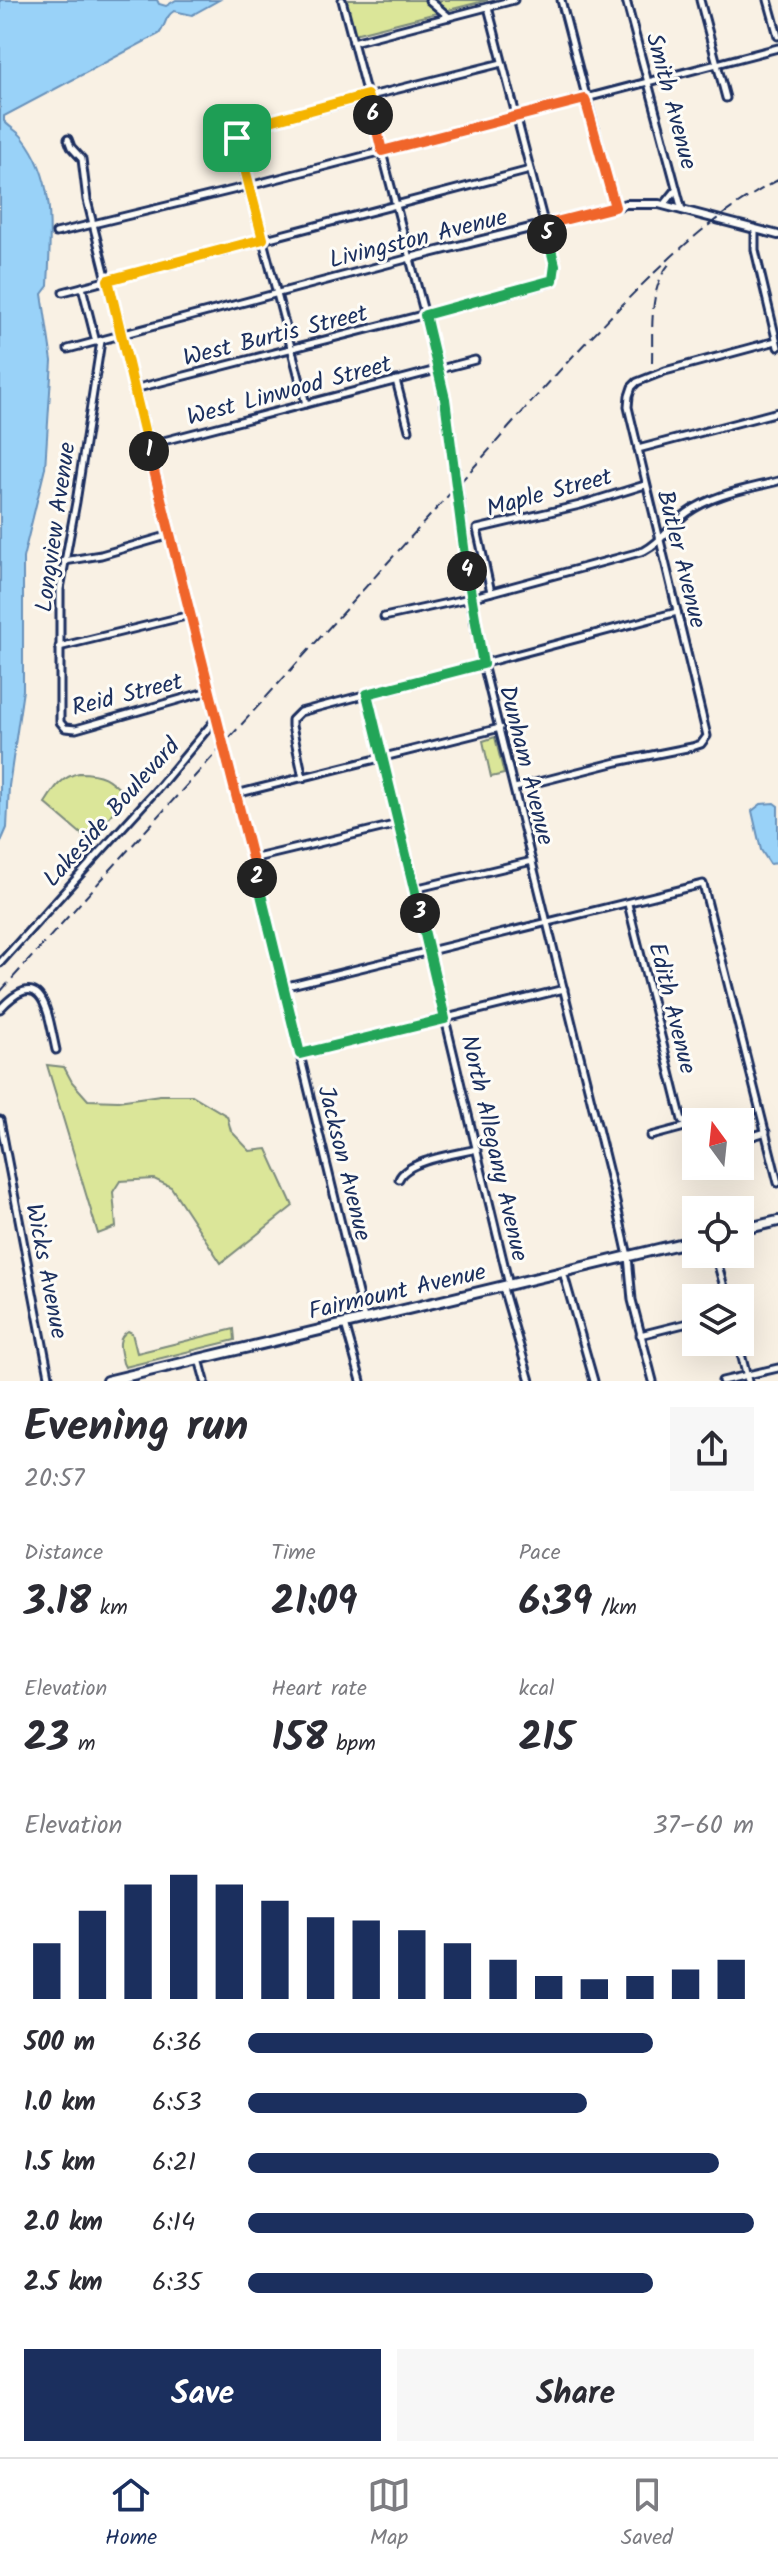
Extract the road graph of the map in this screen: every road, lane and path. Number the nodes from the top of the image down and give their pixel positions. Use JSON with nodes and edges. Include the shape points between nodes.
{"nodes":[{"id":1,"x":342,"y":0,"type":"edge"},
{"id":2,"x":429,"y":0,"type":"edge"},
{"id":3,"x":514,"y":0,"type":"edge"},
{"id":4,"x":561,"y":0,"type":"edge"},
{"id":5,"x":626,"y":0,"type":"edge"},
{"id":6,"x":700,"y":0,"type":"edge"},
{"id":7,"x":768,"y":0,"type":"edge"},
{"id":8,"x":488,"y":7,"type":"junction"},
{"id":9,"x":449,"y":17,"type":"junction"},
{"id":10,"x":778,"y":36,"type":"edge"},
{"id":11,"x":353,"y":42,"type":"junction"},
{"id":12,"x":778,"y":48,"type":"edge"},
{"id":13,"x":502,"y":63,"type":"junction"},
{"id":14,"x":717,"y":64,"type":"junction"},
{"id":15,"x":648,"y":82,"type":"junction"},
{"id":16,"x":367,"y":95,"type":"junction"},
{"id":17,"x":726,"y":98,"type":"dead end"},
{"id":18,"x":585,"y":99,"type":"junction"},
{"id":19,"x":515,"y":116,"type":"junction"},
{"id":20,"x":68,"y":139,"type":"dead end"},
{"id":21,"x":382,"y":151,"type":"junction"},
{"id":22,"x":530,"y":170,"type":"junction"},
{"id":23,"x":249,"y":186,"type":"junction"},
{"id":24,"x":677,"y":189,"type":"junction"},
{"id":25,"x":397,"y":205,"type":"junction"},
{"id":26,"x":664,"y":205,"type":"junction"},
{"id":27,"x":615,"y":207,"type":"junction"},
{"id":28,"x":682,"y":210,"type":"junction"},
{"id":29,"x":94,"y":225,"type":"junction"},
{"id":30,"x":544,"y":225,"type":"junction"},
{"id":31,"x":755,"y":229,"type":"junction"},
{"id":32,"x":56,"y":233,"type":"dead end"},
{"id":33,"x":778,"y":235,"type":"edge"},
{"id":34,"x":263,"y":239,"type":"junction"},
{"id":35,"x":410,"y":258,"type":"junction"},
{"id":36,"x":108,"y":280,"type":"junction"},
{"id":37,"x":82,"y":287,"type":"junction"},
{"id":38,"x":63,"y":292,"type":"dead end"},
{"id":39,"x":277,"y":293,"type":"junction"},
{"id":40,"x":425,"y":315,"type":"junction"},
{"id":41,"x":121,"y":334,"type":"junction"},
{"id":42,"x":99,"y":341,"type":"junction"},
{"id":43,"x":777,"y":344,"type":"edge"},
{"id":44,"x":68,"y":349,"type":"dead end"},
{"id":45,"x":292,"y":349,"type":"junction"},
{"id":46,"x":475,"y":360,"type":"dead end"},
{"id":47,"x":439,"y":369,"type":"junction"},
{"id":48,"x":396,"y":380,"type":"junction"},
{"id":49,"x":134,"y":389,"type":"junction"},
{"id":50,"x":306,"y":404,"type":"junction"},
{"id":51,"x":778,"y":412,"type":"edge"},
{"id":52,"x":409,"y":430,"type":"dead end"},
{"id":53,"x":148,"y":445,"type":"junction"},
{"id":54,"x":638,"y":449,"type":"junction"},
{"id":55,"x":778,"y":481,"type":"edge"},
{"id":56,"x":645,"y":485,"type":"junction"},
{"id":57,"x":170,"y":535,"type":"junction"},
{"id":58,"x":659,"y":541,"type":"junction"},
{"id":59,"x":64,"y":561,"type":"junction"},
{"id":60,"x":491,"y":592,"type":"junction"},
{"id":61,"x":470,"y":598,"type":"junction"},
{"id":62,"x":677,"y":612,"type":"junction"},
{"id":63,"x":190,"y":615,"type":"junction"},
{"id":64,"x":384,"y":617,"type":"dead end"},
{"id":65,"x":59,"y":647,"type":"junction"},
{"id":66,"x":483,"y":664,"type":"junction"},
{"id":67,"x":209,"y":691,"type":"junction"},
{"id":68,"x":367,"y":694,"type":"junction"},
{"id":69,"x":59,"y":719,"type":"joint"},
{"id":70,"x":216,"y":719,"type":"junction"},
{"id":71,"x":500,"y":728,"type":"junction"},
{"id":72,"x":383,"y":758,"type":"junction"},
{"id":73,"x":303,"y":778,"type":"junction"},
{"id":74,"x":515,"y":788,"type":"junction"},
{"id":75,"x":236,"y":794,"type":"junction"},
{"id":76,"x":398,"y":824,"type":"junction"},
{"id":77,"x":252,"y":859,"type":"junction"},
{"id":78,"x":532,"y":861,"type":"junction"},
{"id":79,"x":414,"y":889,"type":"junction"},
{"id":80,"x":628,"y":904,"type":"junction"},
{"id":81,"x":546,"y":923,"type":"junction"},
{"id":82,"x":429,"y":952,"type":"junction"},
{"id":83,"x":0,"y":963,"type":"edge"},
{"id":84,"x":283,"y":987,"type":"junction"},
{"id":85,"x":564,"y":989,"type":"junction"},
{"id":86,"x":0,"y":1009,"type":"edge"},
{"id":87,"x":445,"y":1019,"type":"junction"},
{"id":88,"x":56,"y":1050,"type":"dead end"},
{"id":89,"x":300,"y":1054,"type":"junction"},
{"id":90,"x":682,"y":1111,"type":"edge"},
{"id":91,"x":0,"y":1120,"type":"edge"},
{"id":92,"x":682,"y":1124,"type":"edge"},
{"id":93,"x":766,"y":1132,"type":"junction"},
{"id":94,"x":651,"y":1136,"type":"dead end"},
{"id":95,"x":754,"y":1136,"type":"edge"},
{"id":96,"x":477,"y":1149,"type":"junction"},
{"id":97,"x":399,"y":1179,"type":"dead end"},
{"id":98,"x":778,"y":1183,"type":"edge"},
{"id":99,"x":778,"y":1221,"type":"edge"},
{"id":100,"x":754,"y":1227,"type":"edge"},
{"id":101,"x":682,"y":1243,"type":"edge"},
{"id":102,"x":628,"y":1256,"type":"junction"},
{"id":103,"x":563,"y":1272,"type":"junction"},
{"id":104,"x":506,"y":1287,"type":"junction"},
{"id":105,"x":364,"y":1318,"type":"junction"},
{"id":106,"x":345,"y":1323,"type":"junction"},
{"id":107,"x":682,"y":1324,"type":"edge"},
{"id":108,"x":640,"y":1335,"type":"junction"},
{"id":109,"x":742,"y":1356,"type":"edge"},
{"id":110,"x":199,"y":1358,"type":"junction"},
{"id":111,"x":778,"y":1368,"type":"edge"},
{"id":112,"x":748,"y":1378,"type":"edge"},
{"id":113,"x":120,"y":1380,"type":"edge"},
{"id":114,"x":50,"y":1381,"type":"edge"},
{"id":115,"x":107,"y":1381,"type":"edge"},
{"id":116,"x":205,"y":1381,"type":"edge"},
{"id":117,"x":361,"y":1381,"type":"edge"},
{"id":118,"x":530,"y":1381,"type":"edge"},
{"id":119,"x":594,"y":1381,"type":"edge"},
{"id":120,"x":653,"y":1381,"type":"edge"},
{"id":121,"x":722,"y":1381,"type":"edge"}],
"edges":[{"from":1,"to":11,"type":"street","name":"Dunham Avenue"},
{"from":2,"to":9,"type":"street"},
{"from":3,"to":8,"type":"street"},
{"from":4,"to":18,"type":"street"},
{"from":5,"to":15,"type":"street","name":"Smith Avenue"},
{"from":6,"to":14,"type":"street"},
{"from":7,"to":10,"type":"street"},
{"from":8,"to":9,"type":"street"},
{"from":8,"to":13,"type":"street"},
{"from":9,"to":11,"type":"street"},
{"from":11,"to":16,"type":"street","name":"Dunham Avenue"},
{"from":12,"to":14,"type":"street"},
{"from":13,"to":16,"type":"street"},
{"from":13,"to":19,"type":"street"},
{"from":14,"to":15,"type":"street"},
{"from":14,"to":17,"type":"street"},
{"from":15,"to":18,"type":"street"},
{"from":15,"to":24,"type":"street","name":"Smith Avenue"},
{"from":16,"to":21,"type":"street","name":"Dunham Avenue"},
{"from":16,"to":23,"type":"street","via":[[242,129],[237,142]]},
{"from":18,"to":19,"type":"street"},
{"from":18,"to":27,"type":"street"},
{"from":19,"to":21,"type":"street"},
{"from":19,"to":22,"type":"street"},
{"from":20,"to":29,"type":"street","name":"Jackson Avenue","via":[[82,159]]},
{"from":21,"to":23,"type":"street"},
{"from":21,"to":25,"type":"street","name":"Dunham Avenue"},
{"from":22,"to":25,"type":"street"},
{"from":22,"to":30,"type":"street"},
{"from":23,"to":29,"type":"street"},
{"from":23,"to":34,"type":"street"},
{"from":24,"to":26,"type":"street"},
{"from":24,"to":28,"type":"street","name":"Smith Avenue"},
{"from":25,"to":34,"type":"street"},
{"from":25,"to":35,"type":"street","name":"Dunham Avenue"},
{"from":26,"to":27,"type":"street","name":"Livingston Avenue"},
{"from":26,"to":28,"type":"street","name":"Livingston Avenue"},
{"from":27,"to":30,"type":"street","name":"Livingston Avenue"},
{"from":28,"to":31,"type":"street","name":"Livingston Avenue"},
{"from":29,"to":32,"type":"street"},
{"from":29,"to":36,"type":"street","name":"Jackson Avenue"},
{"from":30,"to":35,"type":"street","name":"Livingston Avenue"},
{"from":30,"to":40,"type":"street","name":"West Burtis Street","via":[[555,265],[553,280]]},
{"from":31,"to":33,"type":"street","name":"Livingston Avenue"},
{"from":31,"to":43,"type":"street"},
{"from":34,"to":36,"type":"street"},
{"from":34,"to":39,"type":"street"},
{"from":35,"to":39,"type":"street","name":"Livingston Avenue"},
{"from":35,"to":40,"type":"street","name":"Dunham Avenue"},
{"from":36,"to":37,"type":"street"},
{"from":36,"to":41,"type":"street","name":"Jackson Avenue"},
{"from":37,"to":38,"type":"street"},
{"from":37,"to":42,"type":"street"},
{"from":39,"to":41,"type":"street","name":"Livingston Avenue"},
{"from":39,"to":45,"type":"street"},
{"from":40,"to":45,"type":"street","name":"West Burtis Street"},
{"from":40,"to":47,"type":"street","name":"Dunham Avenue"},
{"from":41,"to":42,"type":"street","name":"Livingston Avenue"},
{"from":41,"to":49,"type":"street","name":"Jackson Avenue"},
{"from":42,"to":44,"type":"street","name":"Livingston Avenue"},
{"from":42,"to":59,"type":"street","name":"Longview Avenue"},
{"from":43,"to":54,"type":"street","name":"Butler Avenue","via":[[637,382],[628,407]]},
{"from":45,"to":49,"type":"street","name":"West Burtis Street"},
{"from":45,"to":50,"type":"street"},
{"from":46,"to":47,"type":"street","name":"West Linwood Street"},
{"from":47,"to":48,"type":"street","name":"West Linwood Street"},
{"from":47,"to":61,"type":"street","name":"Dunham Avenue","bridge":true},
{"from":48,"to":50,"type":"street","name":"West Linwood Street"},
{"from":48,"to":52,"type":"street"},
{"from":49,"to":53,"type":"street","name":"Jackson Avenue"},
{"from":50,"to":53,"type":"street","name":"West Linwood Street"},
{"from":51,"to":54,"type":"street"},
{"from":53,"to":57,"type":"street","name":"Jackson Avenue"},
{"from":54,"to":56,"type":"street","name":"Butler Avenue"},
{"from":55,"to":58,"type":"street","via":[[704,503]]},
{"from":56,"to":58,"type":"street","name":"Butler Avenue"},
{"from":56,"to":60,"type":"street","name":"Maple Street","via":[[477,529]]},
{"from":57,"to":59,"type":"street"},
{"from":57,"to":63,"type":"street","name":"Jackson Avenue"},
{"from":58,"to":60,"type":"street","via":[[644,551]]},
{"from":58,"to":62,"type":"street","name":"Butler Avenue"},
{"from":59,"to":65,"type":"street","name":"Longview Avenue"},
{"from":60,"to":61,"type":"street"},
{"from":61,"to":64,"type":"street"},
{"from":61,"to":66,"type":"street","name":"Dunham Avenue"},
{"from":62,"to":66,"type":"street"},
{"from":62,"to":74,"type":"street","name":"Butler Avenue","via":[[707,730],[701,744]]},
{"from":63,"to":65,"type":"street"},
{"from":63,"to":67,"type":"street","name":"Jackson Avenue"},
{"from":65,"to":69,"type":"street","name":"Longview Avenue"},
{"from":66,"to":68,"type":"street"},
{"from":66,"to":71,"type":"street","name":"Dunham Avenue"},
{"from":67,"to":69,"type":"street","name":"Reid Street","via":[[76,729],[65,728]]},
{"from":67,"to":70,"type":"street","name":"Jackson Avenue"},
{"from":68,"to":72,"type":"street","name":"North Allegany Avenue"},
{"from":68,"to":73,"type":"street","via":[[294,716]]},
{"from":70,"to":75,"type":"street","name":"Jackson Avenue"},
{"from":70,"to":83,"type":"street","name":"Lakeside Boulevard"},
{"from":71,"to":72,"type":"street"},
{"from":71,"to":74,"type":"street","name":"Dunham Avenue"},
{"from":72,"to":73,"type":"street"},
{"from":72,"to":76,"type":"street","name":"North Allegany Avenue"},
{"from":73,"to":75,"type":"street"},
{"from":74,"to":78,"type":"street","name":"Dunham Avenue"},
{"from":75,"to":77,"type":"street","name":"Jackson Avenue"},
{"from":76,"to":77,"type":"street"},
{"from":76,"to":79,"type":"street","name":"North Allegany Avenue"},
{"from":77,"to":84,"type":"street","name":"Jackson Avenue"},
{"from":78,"to":79,"type":"street"},
{"from":78,"to":81,"type":"street","name":"Dunham Avenue"},
{"from":79,"to":82,"type":"street","name":"North Allegany Avenue"},
{"from":80,"to":81,"type":"street"},
{"from":80,"to":90,"type":"street","name":"Edith Avenue"},
{"from":80,"to":93,"type":"street","via":[[703,884]]},
{"from":81,"to":82,"type":"street"},
{"from":81,"to":85,"type":"street","name":"Dunham Avenue"},
{"from":82,"to":84,"type":"street"},
{"from":82,"to":87,"type":"street","name":"North Allegany Avenue"},
{"from":84,"to":89,"type":"street","name":"Jackson Avenue"},
{"from":85,"to":87,"type":"street"},
{"from":85,"to":102,"type":"street","name":"Dunham Avenue"},
{"from":86,"to":88,"type":"street","via":[[21,991],[40,997]]},
{"from":87,"to":89,"type":"street"},
{"from":87,"to":96,"type":"street","name":"North Allegany Avenue"},
{"from":89,"to":105,"type":"street","name":"Jackson Avenue"},
{"from":91,"to":114,"type":"street","name":"Wicks Avenue"},
{"from":92,"to":94,"type":"street"},
{"from":93,"to":95,"type":"street"},
{"from":93,"to":98,"type":"street"},
{"from":96,"to":97,"type":"street","via":[[414,1165]]},
{"from":96,"to":104,"type":"street","name":"North Allegany Avenue"},
{"from":99,"to":100,"type":"main road"},
{"from":101,"to":102,"type":"main road","name":"Fairmount Avenue"},
{"from":102,"to":103,"type":"main road","name":"Fairmount Avenue"},
{"from":102,"to":108,"type":"street","name":"Dunham Avenue"},
{"from":103,"to":104,"type":"main road","name":"Fairmount Avenue"},
{"from":103,"to":119,"type":"street"},
{"from":104,"to":105,"type":"main road","name":"Fairmount Avenue"},
{"from":104,"to":118,"type":"street","name":"North Allegany Avenue"},
{"from":105,"to":106,"type":"main road","name":"Fairmount Avenue"},
{"from":106,"to":110,"type":"main road","name":"Fairmount Avenue"},
{"from":106,"to":117,"type":"street"},
{"from":107,"to":108,"type":"street"},
{"from":108,"to":120,"type":"street","name":"Dunham Avenue"},
{"from":109,"to":112,"type":"street"},
{"from":110,"to":113,"type":"main road","name":"Fairmount Avenue"},
{"from":110,"to":116,"type":"street"},
{"from":111,"to":112,"type":"street"},
{"from":112,"to":121,"type":"street"},
{"from":113,"to":115,"type":"main road","name":"Fairmount Avenue"}]}
